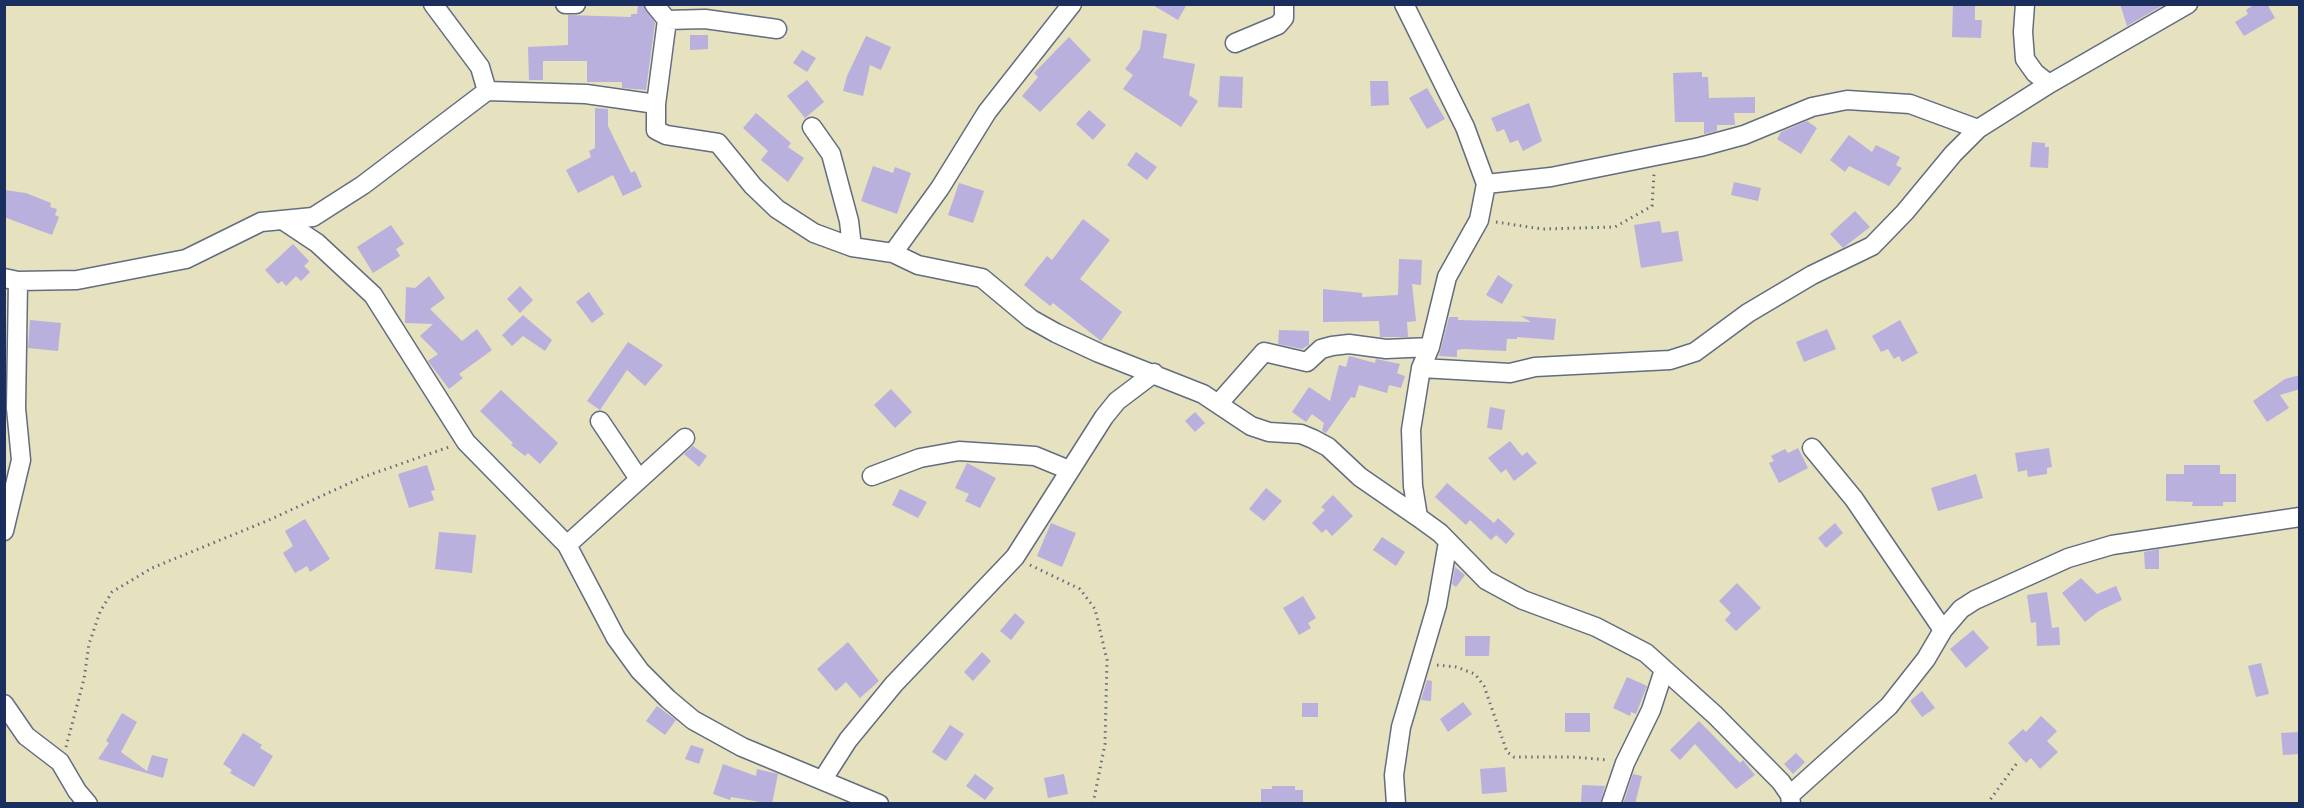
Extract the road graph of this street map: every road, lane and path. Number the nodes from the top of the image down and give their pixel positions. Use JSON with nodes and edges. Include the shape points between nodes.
{"nodes":[{"id":1,"x":433,"y":4,"type":"edge"},
{"id":2,"x":565,"y":4,"type":"edge"},
{"id":3,"x":576,"y":4,"type":"edge"},
{"id":4,"x":654,"y":4,"type":"edge"},
{"id":5,"x":1072,"y":4,"type":"edge"},
{"id":6,"x":1284,"y":4,"type":"edge"},
{"id":7,"x":1404,"y":4,"type":"edge"},
{"id":8,"x":2025,"y":4,"type":"edge"},
{"id":9,"x":2188,"y":4,"type":"edge"},
{"id":10,"x":725,"y":13,"type":"edge"},
{"id":11,"x":667,"y":20,"type":"junction"},
{"id":12,"x":777,"y":29,"type":"dead end"},
{"id":13,"x":1235,"y":43,"type":"dead end"},
{"id":14,"x":2049,"y":84,"type":"junction"},
{"id":15,"x":487,"y":91,"type":"junction"},
{"id":16,"x":656,"y":104,"type":"junction"},
{"id":17,"x":812,"y":127,"type":"dead end"},
{"id":18,"x":1978,"y":129,"type":"junction"},
{"id":19,"x":1655,"y":155,"type":"junction"},
{"id":20,"x":1486,"y":184,"type":"junction"},
{"id":21,"x":1479,"y":220,"type":"junction"},
{"id":22,"x":284,"y":221,"type":"junction"},
{"id":23,"x":852,"y":248,"type":"junction"},
{"id":24,"x":893,"y":254,"type":"junction"},
{"id":25,"x":11,"y":279,"type":"edge"},
{"id":26,"x":1430,"y":346,"type":"junction"},
{"id":27,"x":1421,"y":368,"type":"junction"},
{"id":28,"x":1154,"y":373,"type":"junction"},
{"id":29,"x":1219,"y":403,"type":"junction"},
{"id":30,"x":600,"y":421,"type":"dead end"},
{"id":31,"x":685,"y":438,"type":"dead end"},
{"id":32,"x":466,"y":442,"type":"junction"},
{"id":33,"x":1812,"y":448,"type":"dead end"},
{"id":34,"x":1069,"y":470,"type":"junction"},
{"id":35,"x":872,"y":476,"type":"dead end"},
{"id":36,"x":639,"y":479,"type":"junction"},
{"id":37,"x":1418,"y":517,"type":"junction"},
{"id":38,"x":2300,"y":517,"type":"edge"},
{"id":39,"x":4,"y":531,"type":"edge"},
{"id":40,"x":1448,"y":542,"type":"junction"},
{"id":41,"x":567,"y":545,"type":"junction"},
{"id":42,"x":1015,"y":557,"type":"junction"},
{"id":43,"x":1943,"y":630,"type":"junction"},
{"id":44,"x":1418,"y":663,"type":"junction"},
{"id":45,"x":1664,"y":670,"type":"junction"},
{"id":46,"x":4,"y":704,"type":"edge"},
{"id":47,"x":60,"y":762,"type":"junction"},
{"id":48,"x":1625,"y":763,"type":"junction"},
{"id":49,"x":2018,"y":763,"type":"dead end"},
{"id":50,"x":823,"y":779,"type":"junction"},
{"id":51,"x":1791,"y":799,"type":"edge"},
{"id":52,"x":84,"y":802,"type":"edge"},
{"id":53,"x":877,"y":803,"type":"edge"},
{"id":54,"x":1093,"y":804,"type":"edge"},
{"id":55,"x":1396,"y":804,"type":"edge"},
{"id":56,"x":1611,"y":804,"type":"edge"},
{"id":57,"x":1987,"y":804,"type":"edge"}],
"edges":[{"from":1,"to":15,"type":"street","via":[[480,68]]},
{"from":2,"to":3,"type":"street"},
{"from":4,"to":11,"type":"street"},
{"from":5,"to":24,"type":"street","via":[[987,112]]},
{"from":6,"to":13,"type":"street","via":[[1284,18],[1278,25]]},
{"from":7,"to":20,"type":"street","via":[[1465,127]]},
{"from":8,"to":14,"type":"street","via":[[2025,60]]},
{"from":9,"to":14,"type":"street"},
{"from":10,"to":11,"type":"street"},
{"from":10,"to":12,"type":"street"},
{"from":11,"to":16,"type":"street"},
{"from":14,"to":18,"type":"street"},
{"from":15,"to":16,"type":"street","via":[[586,94]]},
{"from":15,"to":22,"type":"street","via":[[327,210],[313,217]]},
{"from":16,"to":23,"type":"street","via":[[656,130],[718,143],[777,209],[814,233]]},
{"from":17,"to":23,"type":"street","via":[[831,154]]},
{"from":18,"to":19,"type":"street","via":[[1910,104],[1847,100],[1812,107],[1744,135]]},
{"from":18,"to":27,"type":"street","via":[[1872,246],[1812,275],[1688,355],[1670,360],[1535,367],[1510,373]]},
{"from":19,"to":20,"type":"street","via":[[1551,177]]},
{"from":19,"to":21,"type":"path","via":[[1652,206],[1615,227],[1542,229]]},
{"from":20,"to":21,"type":"street"},
{"from":21,"to":26,"type":"street","via":[[1447,277]]},
{"from":22,"to":25,"type":"street","via":[[261,222],[186,259],[77,280]]},
{"from":22,"to":32,"type":"street","via":[[317,243],[373,295]]},
{"from":23,"to":24,"type":"street"},
{"from":24,"to":28,"type":"street","via":[[918,265],[982,278],[1032,319],[1056,333]]},
{"from":25,"to":39,"type":"street","via":[[21,460]]},
{"from":26,"to":27,"type":"street"},
{"from":26,"to":29,"type":"street","via":[[1332,346],[1321,349],[1307,362],[1264,352]]},
{"from":27,"to":37,"type":"street","via":[[1411,430]]},
{"from":28,"to":29,"type":"street"},
{"from":28,"to":34,"type":"street","via":[[1117,401]]},
{"from":29,"to":37,"type":"street","via":[[1251,426],[1269,432],[1301,434],[1328,447],[1360,477]]},
{"from":30,"to":36,"type":"street"},
{"from":31,"to":36,"type":"street"},
{"from":32,"to":41,"type":"street"},
{"from":32,"to":47,"type":"path","via":[[363,477],[153,568],[112,592],[89,644],[78,705]]},
{"from":33,"to":43,"type":"street","via":[[1854,499]]},
{"from":34,"to":35,"type":"street","via":[[1035,456],[959,451],[921,458]]},
{"from":34,"to":42,"type":"street"},
{"from":36,"to":41,"type":"street"},
{"from":37,"to":40,"type":"street"},
{"from":38,"to":43,"type":"street","via":[[2157,537],[2082,553],[1975,600],[1961,609]]},
{"from":40,"to":44,"type":"street","via":[[1437,605]]},
{"from":40,"to":45,"type":"street","via":[[1486,580],[1626,640]]},
{"from":41,"to":50,"type":"street","via":[[616,638],[640,671],[668,699],[693,720],[742,747]]},
{"from":42,"to":50,"type":"street","via":[[894,684],[848,740]]},
{"from":42,"to":54,"type":"path","via":[[1080,589],[1095,609],[1107,660],[1105,744]]},
{"from":43,"to":51,"type":"street","via":[[1889,706]]},
{"from":44,"to":48,"type":"path","via":[[1456,667],[1475,674],[1484,686],[1507,752],[1514,757],[1572,757]]},
{"from":44,"to":55,"type":"street","via":[[1396,753]]},
{"from":45,"to":48,"type":"street","via":[[1651,710]]},
{"from":45,"to":51,"type":"street","via":[[1782,782]]},
{"from":46,"to":47,"type":"street","via":[[26,736]]},
{"from":47,"to":52,"type":"street"},
{"from":48,"to":56,"type":"street"},
{"from":49,"to":57,"type":"path"},
{"from":50,"to":53,"type":"street"}]}
